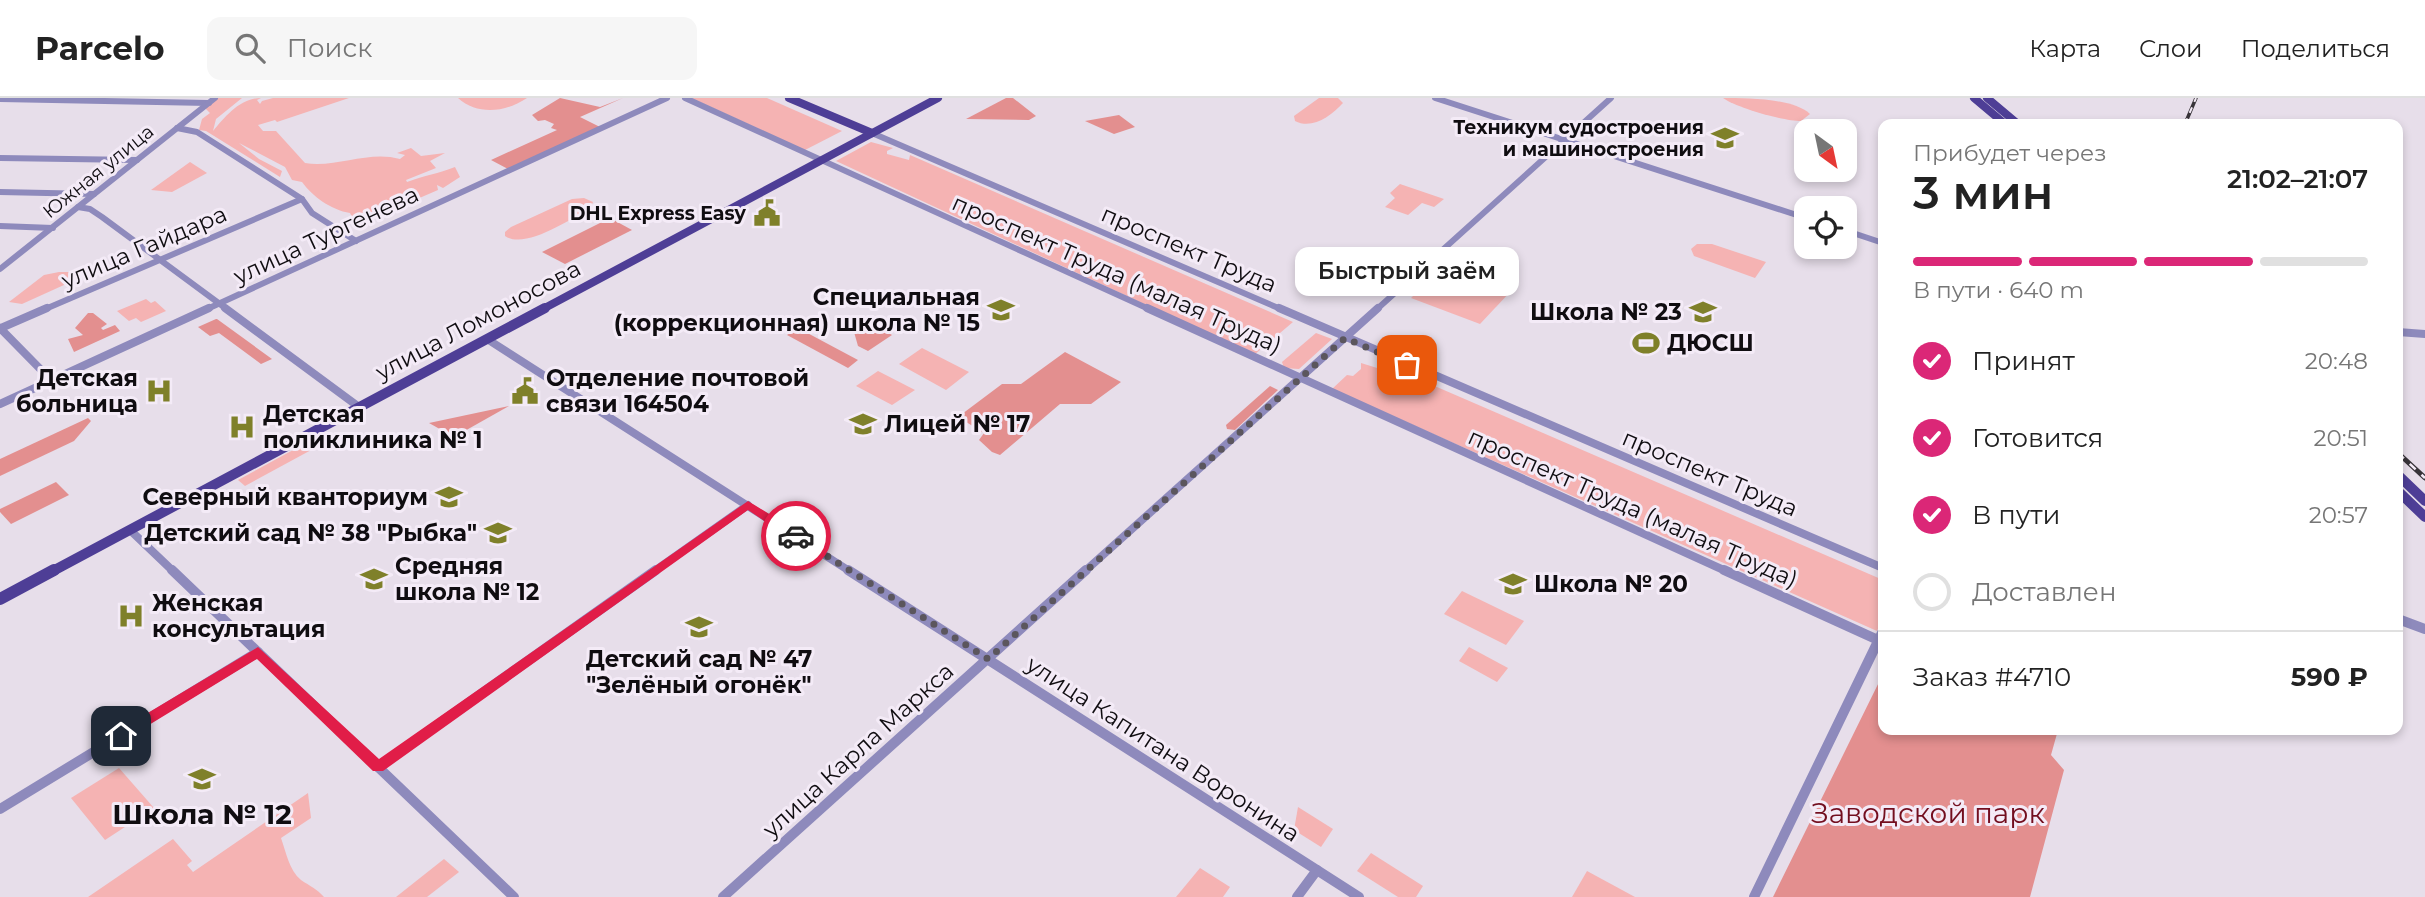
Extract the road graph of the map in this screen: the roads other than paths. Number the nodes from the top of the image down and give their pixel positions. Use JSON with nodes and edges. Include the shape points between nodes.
{"nodes":[{"id":1,"x":215,"y":98,"type":"edge"},
{"id":2,"x":667,"y":98,"type":"edge"},
{"id":3,"x":685,"y":98,"type":"edge"},
{"id":4,"x":789,"y":98,"type":"edge"},
{"id":5,"x":938,"y":98,"type":"edge"},
{"id":6,"x":1435,"y":98,"type":"edge"},
{"id":7,"x":1611,"y":98,"type":"edge"},
{"id":8,"x":1974,"y":98,"type":"edge"},
{"id":9,"x":1987,"y":98,"type":"edge"},
{"id":10,"x":0,"y":99,"type":"edge"},
{"id":11,"x":209,"y":103,"type":"junction"},
{"id":12,"x":1999,"y":119,"type":"edge"},
{"id":13,"x":2012,"y":119,"type":"edge"},
{"id":14,"x":177,"y":128,"type":"junction"},
{"id":15,"x":872,"y":133,"type":"junction"},
{"id":16,"x":1564,"y":140,"type":"junction"},
{"id":17,"x":0,"y":158,"type":"edge"},
{"id":18,"x":137,"y":160,"type":"junction"},
{"id":19,"x":821,"y":160,"type":"junction"},
{"id":20,"x":0,"y":192,"type":"edge"},
{"id":21,"x":94,"y":194,"type":"junction"},
{"id":22,"x":302,"y":199,"type":"junction"},
{"id":23,"x":78,"y":207,"type":"junction"},
{"id":24,"x":1794,"y":214,"type":"edge"},
{"id":25,"x":0,"y":226,"type":"edge"},
{"id":26,"x":52,"y":228,"type":"junction"},
{"id":27,"x":1857,"y":234,"type":"edge"},
{"id":28,"x":356,"y":241,"type":"junction"},
{"id":29,"x":1878,"y":241,"type":"edge"},
{"id":30,"x":159,"y":259,"type":"junction"},
{"id":31,"x":0,"y":261,"type":"edge"},
{"id":32,"x":9,"y":262,"type":"junction"},
{"id":33,"x":0,"y":269,"type":"edge"},
{"id":34,"x":219,"y":304,"type":"junction"},
{"id":35,"x":0,"y":328,"type":"edge"},
{"id":36,"x":2403,"y":332,"type":"edge"},
{"id":37,"x":2425,"y":334,"type":"edge"},
{"id":38,"x":1345,"y":338,"type":"junction"},
{"id":39,"x":487,"y":339,"type":"junction"},
{"id":40,"x":1300,"y":379,"type":"junction"},
{"id":41,"x":52,"y":381,"type":"junction"},
{"id":42,"x":0,"y":404,"type":"edge"},
{"id":43,"x":359,"y":407,"type":"junction"},
{"id":44,"x":2403,"y":480,"type":"edge"},
{"id":45,"x":2403,"y":496,"type":"edge"},
{"id":46,"x":2425,"y":501,"type":"edge"},
{"id":47,"x":748,"y":505,"type":"junction"},
{"id":48,"x":2425,"y":517,"type":"edge"},
{"id":49,"x":130,"y":530,"type":"junction"},
{"id":50,"x":1878,"y":566,"type":"edge"},
{"id":51,"x":0,"y":599,"type":"edge"},
{"id":52,"x":2403,"y":621,"type":"edge"},
{"id":53,"x":2425,"y":629,"type":"edge"},
{"id":54,"x":1878,"y":634,"type":"edge"},
{"id":55,"x":1878,"y":641,"type":"edge"},
{"id":56,"x":258,"y":652,"type":"junction"},
{"id":57,"x":988,"y":659,"type":"junction"},
{"id":58,"x":378,"y":767,"type":"junction"},
{"id":59,"x":0,"y":809,"type":"edge"},
{"id":60,"x":1317,"y":870,"type":"junction"},
{"id":61,"x":514,"y":897,"type":"edge"},
{"id":62,"x":723,"y":897,"type":"edge"},
{"id":63,"x":1297,"y":897,"type":"edge"},
{"id":64,"x":1359,"y":897,"type":"edge"},
{"id":65,"x":1754,"y":897,"type":"edge"}],
"edges":[{"from":1,"to":11,"type":"street","name":"Южная улица"},
{"from":2,"to":28,"type":"street","name":"улица Тургенева"},
{"from":3,"to":19,"type":"street","name":"проспект Труда (малая Труда)"},
{"from":4,"to":15,"type":"main road","name":"проспект Труда"},
{"from":5,"to":15,"type":"main road","name":"улица Ломоносова"},
{"from":6,"to":16,"type":"street"},
{"from":7,"to":16,"type":"street","name":"улица Карла Маркса"},
{"from":8,"to":12,"type":"main road"},
{"from":9,"to":13,"type":"main road"},
{"from":10,"to":11,"type":"street"},
{"from":11,"to":14,"type":"street","name":"Южная улица"},
{"from":14,"to":18,"type":"street","name":"Южная улица"},
{"from":14,"to":22,"type":"street","via":[[197,131]]},
{"from":15,"to":19,"type":"main road","name":"улица Ломоносова"},
{"from":15,"to":38,"type":"street","name":"проспект Труда"},
{"from":16,"to":24,"type":"street"},
{"from":16,"to":38,"type":"street","name":"улица Карла Маркса"},
{"from":17,"to":18,"type":"street"},
{"from":18,"to":21,"type":"street","name":"Южная улица"},
{"from":19,"to":39,"type":"main road","name":"улица Ломоносова"},
{"from":19,"to":40,"type":"street","name":"проспект Труда (малая Труда)"},
{"from":20,"to":21,"type":"street"},
{"from":21,"to":23,"type":"street","name":"Южная улица"},
{"from":22,"to":28,"type":"street","via":[[312,213]]},
{"from":22,"to":30,"type":"street","name":"улица Гайдара"},
{"from":23,"to":26,"type":"street","name":"Южная улица"},
{"from":23,"to":30,"type":"street","via":[[90,209]]},
{"from":25,"to":26,"type":"street"},
{"from":26,"to":32,"type":"street","name":"Южная улица"},
{"from":27,"to":29,"type":"street"},
{"from":28,"to":34,"type":"street","name":"улица Тургенева"},
{"from":30,"to":34,"type":"street"},
{"from":30,"to":35,"type":"street","name":"улица Гайдара"},
{"from":31,"to":32,"type":"street"},
{"from":32,"to":33,"type":"street","name":"Южная улица"},
{"from":34,"to":41,"type":"street","name":"улица Тургенева"},
{"from":34,"to":43,"type":"street"},
{"from":35,"to":41,"type":"street"},
{"from":36,"to":37,"type":"street"},
{"from":38,"to":40,"type":"street","name":"улица Карла Маркса"},
{"from":38,"to":50,"type":"street","name":"проспект Труда"},
{"from":39,"to":43,"type":"main road","name":"улица Ломоносова"},
{"from":39,"to":47,"type":"street","name":"улица Капитана Воронина"},
{"from":40,"to":54,"type":"street","name":"проспект Труда (малая Труда)"},
{"from":40,"to":57,"type":"street","name":"улица Карла Маркса"},
{"from":41,"to":42,"type":"street","name":"улица Тургенева"},
{"from":43,"to":49,"type":"main road","name":"улица Ломоносова"},
{"from":44,"to":46,"type":"main road"},
{"from":45,"to":48,"type":"main road"},
{"from":47,"to":57,"type":"street","name":"улица Капитана Воронина"},
{"from":47,"to":58,"type":"street"},
{"from":49,"to":51,"type":"main road","name":"улица Ломоносова"},
{"from":49,"to":56,"type":"street"},
{"from":52,"to":53,"type":"street"},
{"from":55,"to":65,"type":"street"},
{"from":56,"to":58,"type":"street"},
{"from":56,"to":59,"type":"street"},
{"from":57,"to":60,"type":"street","name":"улица Капитана Воронина"},
{"from":57,"to":62,"type":"street","name":"улица Карла Маркса"},
{"from":58,"to":61,"type":"street"},
{"from":60,"to":63,"type":"street"},
{"from":60,"to":64,"type":"street","name":"улица Капитана Воронина"}]}
